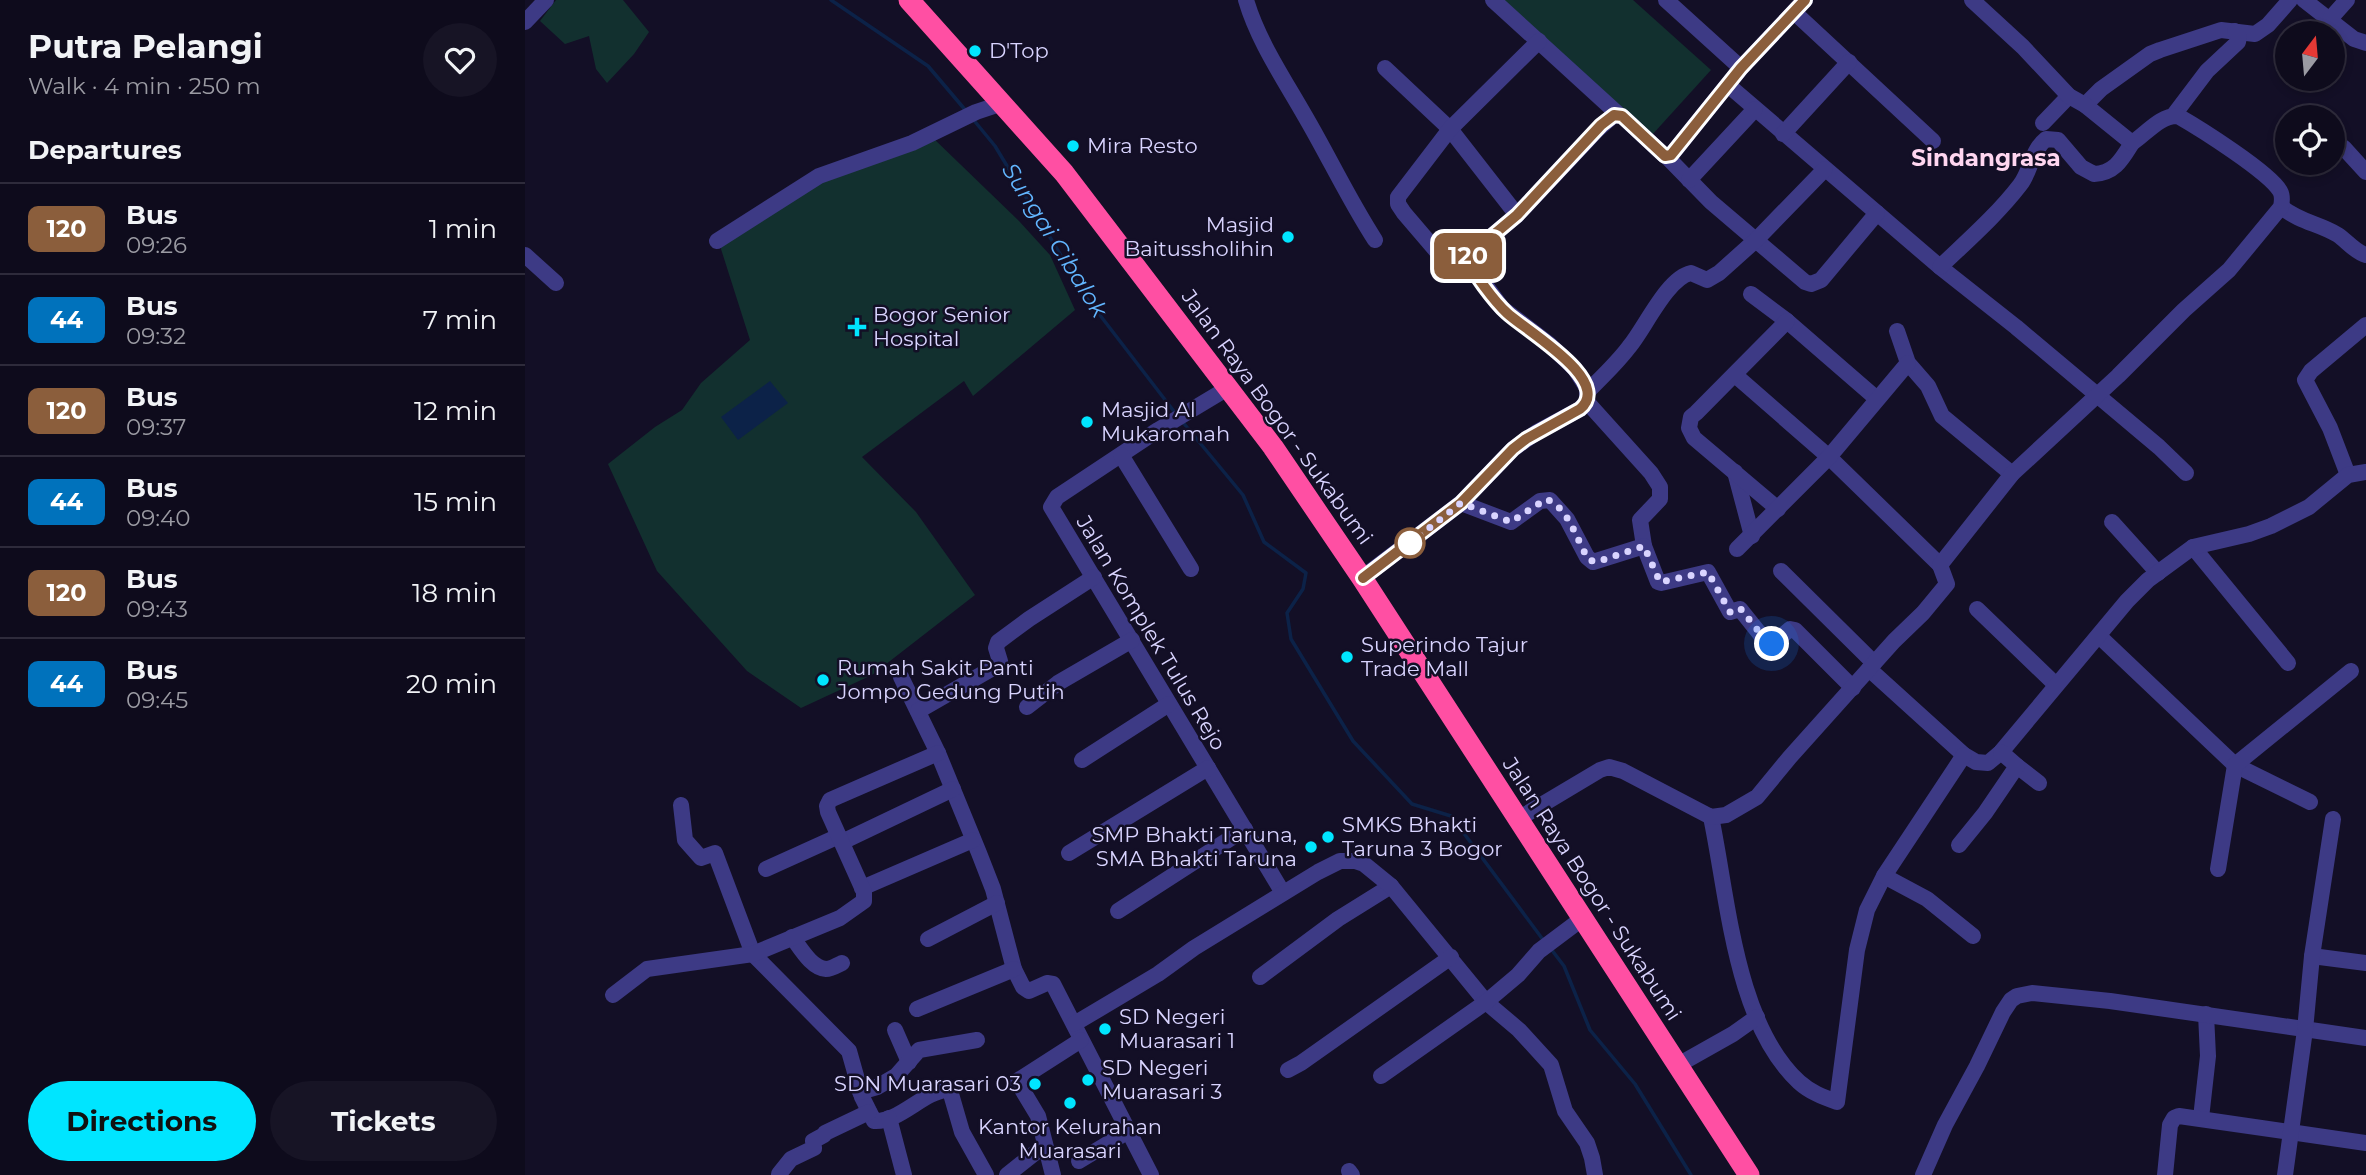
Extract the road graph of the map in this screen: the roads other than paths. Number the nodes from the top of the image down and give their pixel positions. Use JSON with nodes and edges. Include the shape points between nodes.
{"nodes":[{"id":1,"x":546,"y":0,"type":"edge"},
{"id":2,"x":1246,"y":0,"type":"edge"},
{"id":3,"x":1493,"y":0,"type":"edge"},
{"id":4,"x":1666,"y":0,"type":"edge"},
{"id":5,"x":1972,"y":0,"type":"edge"},
{"id":6,"x":2290,"y":0,"type":"edge"},
{"id":7,"x":2304,"y":0,"type":"edge"},
{"id":8,"x":2347,"y":0,"type":"edge"},
{"id":9,"x":912,"y":1,"type":"edge"},
{"id":10,"x":1800,"y":6,"type":"edge"},
{"id":11,"x":2330,"y":19,"type":"junction"},
{"id":12,"x":525,"y":22,"type":"edge"},
{"id":13,"x":2235,"y":31,"type":"junction"},
{"id":14,"x":1539,"y":41,"type":"junction"},
{"id":15,"x":2366,"y":43,"type":"edge"},
{"id":16,"x":1850,"y":62,"type":"junction"},
{"id":17,"x":1385,"y":68,"type":"dead end"},
{"id":18,"x":1741,"y":68,"type":"junction"},
{"id":19,"x":1728,"y":85,"type":"junction"},
{"id":20,"x":2069,"y":96,"type":"junction"},
{"id":21,"x":1000,"y":104,"type":"junction"},
{"id":22,"x":2085,"y":105,"type":"junction"},
{"id":23,"x":1755,"y":109,"type":"junction"},
{"id":24,"x":1618,"y":114,"type":"junction"},
{"id":25,"x":2173,"y":116,"type":"junction"},
{"id":26,"x":2043,"y":123,"type":"dead end"},
{"id":27,"x":1450,"y":130,"type":"junction"},
{"id":28,"x":1783,"y":134,"type":"junction"},
{"id":29,"x":1933,"y":141,"type":"dead end"},
{"id":30,"x":2132,"y":143,"type":"junction"},
{"id":31,"x":2345,"y":149,"type":"edge"},
{"id":32,"x":1667,"y":157,"type":"junction"},
{"id":33,"x":1825,"y":169,"type":"junction"},
{"id":34,"x":2366,"y":172,"type":"edge"},
{"id":35,"x":1689,"y":180,"type":"junction"},
{"id":36,"x":2281,"y":207,"type":"junction"},
{"id":37,"x":1877,"y":213,"type":"junction"},
{"id":38,"x":1517,"y":215,"type":"junction"},
{"id":39,"x":1757,"y":239,"type":"junction"},
{"id":40,"x":1375,"y":240,"type":"dead end"},
{"id":41,"x":717,"y":241,"type":"dead end"},
{"id":42,"x":525,"y":255,"type":"edge"},
{"id":43,"x":2366,"y":255,"type":"edge"},
{"id":44,"x":1940,"y":267,"type":"junction"},
{"id":45,"x":1451,"y":268,"type":"dead end"},
{"id":46,"x":556,"y":283,"type":"dead end"},
{"id":47,"x":1751,"y":294,"type":"dead end"},
{"id":48,"x":1787,"y":321,"type":"junction"},
{"id":49,"x":2366,"y":325,"type":"edge"},
{"id":50,"x":1897,"y":331,"type":"dead end"},
{"id":51,"x":1908,"y":363,"type":"junction"},
{"id":52,"x":1735,"y":375,"type":"junction"},
{"id":53,"x":1228,"y":388,"type":"junction"},
{"id":54,"x":2096,"y":395,"type":"junction"},
{"id":55,"x":1588,"y":396,"type":"junction"},
{"id":56,"x":1877,"y":399,"type":"junction"},
{"id":57,"x":1121,"y":455,"type":"junction"},
{"id":58,"x":1829,"y":457,"type":"junction"},
{"id":59,"x":1735,"y":472,"type":"junction"},
{"id":60,"x":2366,"y":472,"type":"edge"},
{"id":61,"x":2186,"y":473,"type":"dead end"},
{"id":62,"x":2013,"y":474,"type":"junction"},
{"id":63,"x":2348,"y":475,"type":"junction"},
{"id":64,"x":1461,"y":503,"type":"junction"},
{"id":65,"x":1778,"y":509,"type":"junction"},
{"id":66,"x":2112,"y":522,"type":"dead end"},
{"id":67,"x":1752,"y":536,"type":"junction"},
{"id":68,"x":1644,"y":546,"type":"junction"},
{"id":69,"x":2193,"y":547,"type":"junction"},
{"id":70,"x":1737,"y":549,"type":"dead end"},
{"id":71,"x":1940,"y":565,"type":"junction"},
{"id":72,"x":1191,"y":569,"type":"dead end"},
{"id":73,"x":1780,"y":571,"type":"dead end"},
{"id":74,"x":2158,"y":573,"type":"junction"},
{"id":75,"x":1094,"y":577,"type":"junction"},
{"id":76,"x":1363,"y":578,"type":"junction"},
{"id":77,"x":1977,"y":609,"type":"dead end"},
{"id":78,"x":2099,"y":636,"type":"junction"},
{"id":79,"x":1132,"y":640,"type":"junction"},
{"id":80,"x":2288,"y":663,"type":"dead end"},
{"id":81,"x":1872,"y":666,"type":"junction"},
{"id":82,"x":2351,"y":671,"type":"dead end"},
{"id":83,"x":901,"y":677,"type":"dead end"},
{"id":84,"x":2056,"y":685,"type":"junction"},
{"id":85,"x":1853,"y":688,"type":"junction"},
{"id":86,"x":1169,"y":704,"type":"junction"},
{"id":87,"x":1027,"y":708,"type":"dead end"},
{"id":88,"x":918,"y":711,"type":"junction"},
{"id":89,"x":2001,"y":751,"type":"junction"},
{"id":90,"x":938,"y":753,"type":"junction"},
{"id":91,"x":1964,"y":755,"type":"junction"},
{"id":92,"x":1081,"y":760,"type":"dead end"},
{"id":93,"x":2235,"y":765,"type":"junction"},
{"id":94,"x":2017,"y":766,"type":"junction"},
{"id":95,"x":1207,"y":768,"type":"junction"},
{"id":96,"x":2039,"y":783,"type":"dead end"},
{"id":97,"x":953,"y":789,"type":"junction"},
{"id":98,"x":2310,"y":802,"type":"dead end"},
{"id":99,"x":681,"y":805,"type":"dead end"},
{"id":100,"x":1711,"y":817,"type":"junction"},
{"id":101,"x":1518,"y":819,"type":"junction"},
{"id":102,"x":2333,"y":819,"type":"dead end"},
{"id":103,"x":1245,"y":829,"type":"junction"},
{"id":104,"x":841,"y":839,"type":"junction"},
{"id":105,"x":973,"y":840,"type":"junction"},
{"id":106,"x":1959,"y":845,"type":"dead end"},
{"id":107,"x":1069,"y":853,"type":"dead end"},
{"id":108,"x":766,"y":869,"type":"dead end"},
{"id":109,"x":2218,"y":869,"type":"dead end"},
{"id":110,"x":1884,"y":876,"type":"junction"},
{"id":111,"x":1391,"y":886,"type":"junction"},
{"id":112,"x":862,"y":888,"type":"junction"},
{"id":113,"x":1283,"y":893,"type":"junction"},
{"id":114,"x":997,"y":903,"type":"junction"},
{"id":115,"x":1118,"y":911,"type":"dead end"},
{"id":116,"x":1583,"y":918,"type":"junction"},
{"id":117,"x":1973,"y":936,"type":"dead end"},
{"id":118,"x":792,"y":937,"type":"junction"},
{"id":119,"x":928,"y":939,"type":"dead end"},
{"id":120,"x":753,"y":954,"type":"junction"},
{"id":121,"x":2312,"y":956,"type":"junction"},
{"id":122,"x":1451,"y":957,"type":"junction"},
{"id":123,"x":842,"y":963,"type":"dead end"},
{"id":124,"x":2366,"y":963,"type":"edge"},
{"id":125,"x":1014,"y":969,"type":"junction"},
{"id":126,"x":1260,"y":977,"type":"dead end"},
{"id":127,"x":613,"y":995,"type":"dead end"},
{"id":128,"x":1486,"y":1002,"type":"junction"},
{"id":129,"x":917,"y":1009,"type":"dead end"},
{"id":130,"x":2206,"y":1014,"type":"junction"},
{"id":131,"x":1757,"y":1017,"type":"junction"},
{"id":132,"x":1074,"y":1024,"type":"junction"},
{"id":133,"x":895,"y":1030,"type":"dead end"},
{"id":134,"x":2305,"y":1030,"type":"junction"},
{"id":135,"x":2366,"y":1038,"type":"edge"},
{"id":136,"x":977,"y":1040,"type":"dead end"},
{"id":137,"x":1081,"y":1040,"type":"junction"},
{"id":138,"x":909,"y":1062,"type":"junction"},
{"id":139,"x":1678,"y":1065,"type":"junction"},
{"id":140,"x":1288,"y":1070,"type":"dead end"},
{"id":141,"x":1381,"y":1076,"type":"dead end"},
{"id":142,"x":860,"y":1092,"type":"junction"},
{"id":143,"x":869,"y":1112,"type":"junction"},
{"id":144,"x":889,"y":1118,"type":"junction"},
{"id":145,"x":2201,"y":1118,"type":"junction"},
{"id":146,"x":2290,"y":1130,"type":"junction"},
{"id":147,"x":1127,"y":1132,"type":"junction"},
{"id":148,"x":2366,"y":1143,"type":"edge"},
{"id":149,"x":1045,"y":1145,"type":"junction"},
{"id":150,"x":1079,"y":1161,"type":"dead end"},
{"id":151,"x":1743,"y":1173,"type":"edge"},
{"id":152,"x":779,"y":1174,"type":"edge"},
{"id":153,"x":904,"y":1175,"type":"edge"},
{"id":154,"x":986,"y":1175,"type":"edge"},
{"id":155,"x":1007,"y":1175,"type":"edge"},
{"id":156,"x":1053,"y":1175,"type":"edge"},
{"id":157,"x":1151,"y":1175,"type":"edge"},
{"id":158,"x":1595,"y":1175,"type":"edge"},
{"id":159,"x":1923,"y":1175,"type":"edge"},
{"id":160,"x":2165,"y":1175,"type":"edge"},
{"id":161,"x":2285,"y":1175,"type":"edge"}],
"edges":[{"from":1,"to":12,"type":"street"},
{"from":2,"to":40,"type":"street","via":[[1271,56]]},
{"from":3,"to":14,"type":"street"},
{"from":4,"to":18,"type":"street"},
{"from":5,"to":20,"type":"street"},
{"from":6,"to":13,"type":"street","via":[[2261,30],[2251,35]]},
{"from":7,"to":11,"type":"street"},
{"from":8,"to":11,"type":"street"},
{"from":9,"to":21,"type":"highway","name":"Jalan Raya Bogor - Sukabumi"},
{"from":10,"to":16,"type":"street"},
{"from":10,"to":18,"type":"street"},
{"from":11,"to":15,"type":"street"},
{"from":13,"to":22,"type":"street","via":[[2221,30],[2150,54]]},
{"from":13,"to":25,"type":"street","via":[[2238,42],[2207,71]]},
{"from":14,"to":24,"type":"street"},
{"from":14,"to":27,"type":"street"},
{"from":16,"to":28,"type":"street"},
{"from":16,"to":29,"type":"street"},
{"from":17,"to":27,"type":"street"},
{"from":18,"to":19,"type":"street"},
{"from":19,"to":23,"type":"street"},
{"from":19,"to":32,"type":"street"},
{"from":20,"to":22,"type":"street"},
{"from":20,"to":26,"type":"street"},
{"from":21,"to":41,"type":"street","via":[[912,144],[806,183]]},
{"from":21,"to":53,"type":"highway","name":"Jalan Raya Bogor - Sukabumi","via":[[1064,173]]},
{"from":22,"to":30,"type":"street"},
{"from":23,"to":28,"type":"street"},
{"from":23,"to":35,"type":"street"},
{"from":24,"to":32,"type":"street"},
{"from":24,"to":38,"type":"street","via":[[1601,125]]},
{"from":25,"to":30,"type":"street"},
{"from":25,"to":36,"type":"street","via":[[2226,147],[2272,182],[2281,193]]},
{"from":27,"to":38,"type":"street"},
{"from":27,"to":45,"type":"street","via":[[1397,200]]},
{"from":28,"to":33,"type":"street"},
{"from":30,"to":44,"type":"street","via":[[2116,167],[2094,174],[2081,167],[2058,140],[2046,139],[2020,184]]},
{"from":31,"to":34,"type":"street"},
{"from":32,"to":35,"type":"street"},
{"from":33,"to":37,"type":"street"},
{"from":33,"to":39,"type":"street"},
{"from":35,"to":39,"type":"street"},
{"from":36,"to":43,"type":"street"},
{"from":36,"to":54,"type":"street","via":[[2229,270]]},
{"from":37,"to":39,"type":"street","via":[[1814,284],[1805,282]]},
{"from":37,"to":44,"type":"street"},
{"from":38,"to":55,"type":"street","via":[[1467,260],[1502,308],[1584,380]]},
{"from":39,"to":55,"type":"street","via":[[1710,279],[1691,273],[1678,280]]},
{"from":42,"to":46,"type":"street"},
{"from":44,"to":54,"type":"street"},
{"from":47,"to":48,"type":"street"},
{"from":48,"to":52,"type":"street"},
{"from":48,"to":56,"type":"street"},
{"from":49,"to":63,"type":"street","via":[[2305,380]]},
{"from":50,"to":51,"type":"street"},
{"from":51,"to":56,"type":"street"},
{"from":51,"to":62,"type":"street","via":[[1928,386],[1943,416]]},
{"from":52,"to":58,"type":"street"},
{"from":52,"to":59,"type":"street","via":[[1691,417],[1689,428],[1694,438]]},
{"from":53,"to":57,"type":"street","name":"Jalan Komplek Tulus Rejo"},
{"from":53,"to":76,"type":"highway","name":"Jalan Raya Bogor - Sukabumi"},
{"from":54,"to":61,"type":"street"},
{"from":54,"to":62,"type":"street"},
{"from":55,"to":64,"type":"street","via":[[1580,409],[1513,449]]},
{"from":55,"to":68,"type":"street","via":[[1660,486],[1660,499],[1640,520]]},
{"from":56,"to":58,"type":"street"},
{"from":57,"to":72,"type":"street"},
{"from":57,"to":75,"type":"street","name":"Jalan Komplek Tulus Rejo","via":[[1051,504]]},
{"from":58,"to":65,"type":"street"},
{"from":58,"to":71,"type":"street"},
{"from":59,"to":65,"type":"street"},
{"from":59,"to":67,"type":"street"},
{"from":60,"to":63,"type":"street"},
{"from":62,"to":71,"type":"street"},
{"from":63,"to":69,"type":"street","via":[[2309,507],[2271,526]]},
{"from":64,"to":68,"type":"street","via":[[1511,522],[1540,501],[1550,500],[1593,562]]},
{"from":64,"to":76,"type":"street"},
{"from":65,"to":67,"type":"street"},
{"from":66,"to":74,"type":"street"},
{"from":67,"to":70,"type":"street"},
{"from":68,"to":85,"type":"street","via":[[1658,582],[1708,572],[1730,612],[1740,608],[1768,643],[1795,630]]},
{"from":69,"to":74,"type":"street"},
{"from":69,"to":80,"type":"street"},
{"from":71,"to":81,"type":"street","via":[[1947,584]]},
{"from":73,"to":81,"type":"street"},
{"from":74,"to":78,"type":"street"},
{"from":75,"to":79,"type":"street","name":"Jalan Komplek Tulus Rejo"},
{"from":75,"to":88,"type":"street","via":[[997,642],[999,664]]},
{"from":76,"to":101,"type":"highway","name":"Jalan Raya Bogor - Sukabumi"},
{"from":77,"to":84,"type":"street"},
{"from":78,"to":84,"type":"street"},
{"from":78,"to":93,"type":"street"},
{"from":79,"to":86,"type":"street","name":"Jalan Komplek Tulus Rejo"},
{"from":79,"to":87,"type":"street","via":[[1058,683]]},
{"from":81,"to":85,"type":"street"},
{"from":81,"to":91,"type":"street"},
{"from":82,"to":93,"type":"street"},
{"from":83,"to":88,"type":"street"},
{"from":84,"to":89,"type":"street"},
{"from":85,"to":100,"type":"street","via":[[1757,797],[1726,815]]},
{"from":86,"to":92,"type":"street"},
{"from":86,"to":95,"type":"street","name":"Jalan Komplek Tulus Rejo"},
{"from":88,"to":90,"type":"street"},
{"from":89,"to":91,"type":"street","via":[[1985,764]]},
{"from":89,"to":94,"type":"street"},
{"from":90,"to":97,"type":"street"},
{"from":90,"to":104,"type":"street","via":[[830,800],[828,812]]},
{"from":91,"to":110,"type":"street"},
{"from":93,"to":98,"type":"street"},
{"from":93,"to":109,"type":"street"},
{"from":94,"to":96,"type":"street"},
{"from":94,"to":106,"type":"street"},
{"from":95,"to":103,"type":"street","name":"Jalan Komplek Tulus Rejo"},
{"from":95,"to":107,"type":"street"},
{"from":97,"to":104,"type":"street"},
{"from":97,"to":105,"type":"street"},
{"from":99,"to":120,"type":"street","via":[[685,840],[701,858],[715,853]]},
{"from":100,"to":101,"type":"street","via":[[1609,767]]},
{"from":100,"to":131,"type":"street","via":[[1734,946]]},
{"from":101,"to":116,"type":"highway","name":"Jalan Raya Bogor - Sukabumi"},
{"from":102,"to":121,"type":"street"},
{"from":103,"to":113,"type":"street","name":"Jalan Komplek Tulus Rejo"},
{"from":103,"to":115,"type":"street"},
{"from":104,"to":108,"type":"street"},
{"from":104,"to":112,"type":"street"},
{"from":105,"to":112,"type":"street"},
{"from":105,"to":114,"type":"street"},
{"from":110,"to":117,"type":"street","via":[[1927,899]]},
{"from":110,"to":131,"type":"street","via":[[1867,910],[1859,943],[1836,1102],[1809,1090],[1787,1070]]},
{"from":111,"to":113,"type":"street","via":[[1364,864],[1347,860]]},
{"from":111,"to":122,"type":"street"},
{"from":111,"to":126,"type":"street"},
{"from":112,"to":118,"type":"street","via":[[864,901],[857,907]]},
{"from":113,"to":132,"type":"street"},
{"from":114,"to":119,"type":"street"},
{"from":114,"to":125,"type":"street"},
{"from":116,"to":128,"type":"street","via":[[1539,951]]},
{"from":116,"to":139,"type":"highway","name":"Jalan Raya Bogor - Sukabumi"},
{"from":118,"to":120,"type":"street"},
{"from":118,"to":123,"type":"street","via":[[821,968]]},
{"from":120,"to":127,"type":"street","via":[[647,969]]},
{"from":120,"to":142,"type":"street","via":[[849,1051]]},
{"from":121,"to":124,"type":"street"},
{"from":121,"to":134,"type":"street"},
{"from":122,"to":128,"type":"street"},
{"from":122,"to":140,"type":"street"},
{"from":125,"to":129,"type":"street"},
{"from":125,"to":132,"type":"street","via":[[1027,991],[1053,984]]},
{"from":128,"to":141,"type":"street"},
{"from":128,"to":158,"type":"street","via":[[1551,1065],[1565,1111],[1590,1150]]},
{"from":130,"to":134,"type":"street"},
{"from":130,"to":145,"type":"street","via":[[2208,1056]]},
{"from":130,"to":159,"type":"street","via":[[2038,993],[2017,996],[1998,1020]]},
{"from":131,"to":139,"type":"street"},
{"from":132,"to":137,"type":"street"},
{"from":133,"to":138,"type":"street"},
{"from":134,"to":135,"type":"street"},
{"from":134,"to":146,"type":"street"},
{"from":136,"to":138,"type":"street","via":[[928,1047]]},
{"from":137,"to":147,"type":"street"},
{"from":137,"to":149,"type":"street","via":[[1017,1081],[1038,1116]]},
{"from":138,"to":142,"type":"street","via":[[888,1082]]},
{"from":139,"to":151,"type":"highway","name":"Jalan Raya Bogor - Sukabumi"},
{"from":142,"to":143,"type":"street"},
{"from":143,"to":144,"type":"street","via":[[876,1122]]},
{"from":143,"to":152,"type":"street","via":[[825,1133],[814,1141],[814,1148],[791,1159]]},
{"from":144,"to":153,"type":"street"},
{"from":144,"to":154,"type":"street","via":[[947,1090],[962,1132]]},
{"from":145,"to":146,"type":"street"},
{"from":145,"to":160,"type":"street","via":[[2175,1118],[2169,1131]]},
{"from":146,"to":148,"type":"street"},
{"from":146,"to":161,"type":"street"},
{"from":147,"to":150,"type":"street"},
{"from":147,"to":157,"type":"street"},
{"from":149,"to":155,"type":"street"},
{"from":149,"to":156,"type":"street"}]}
